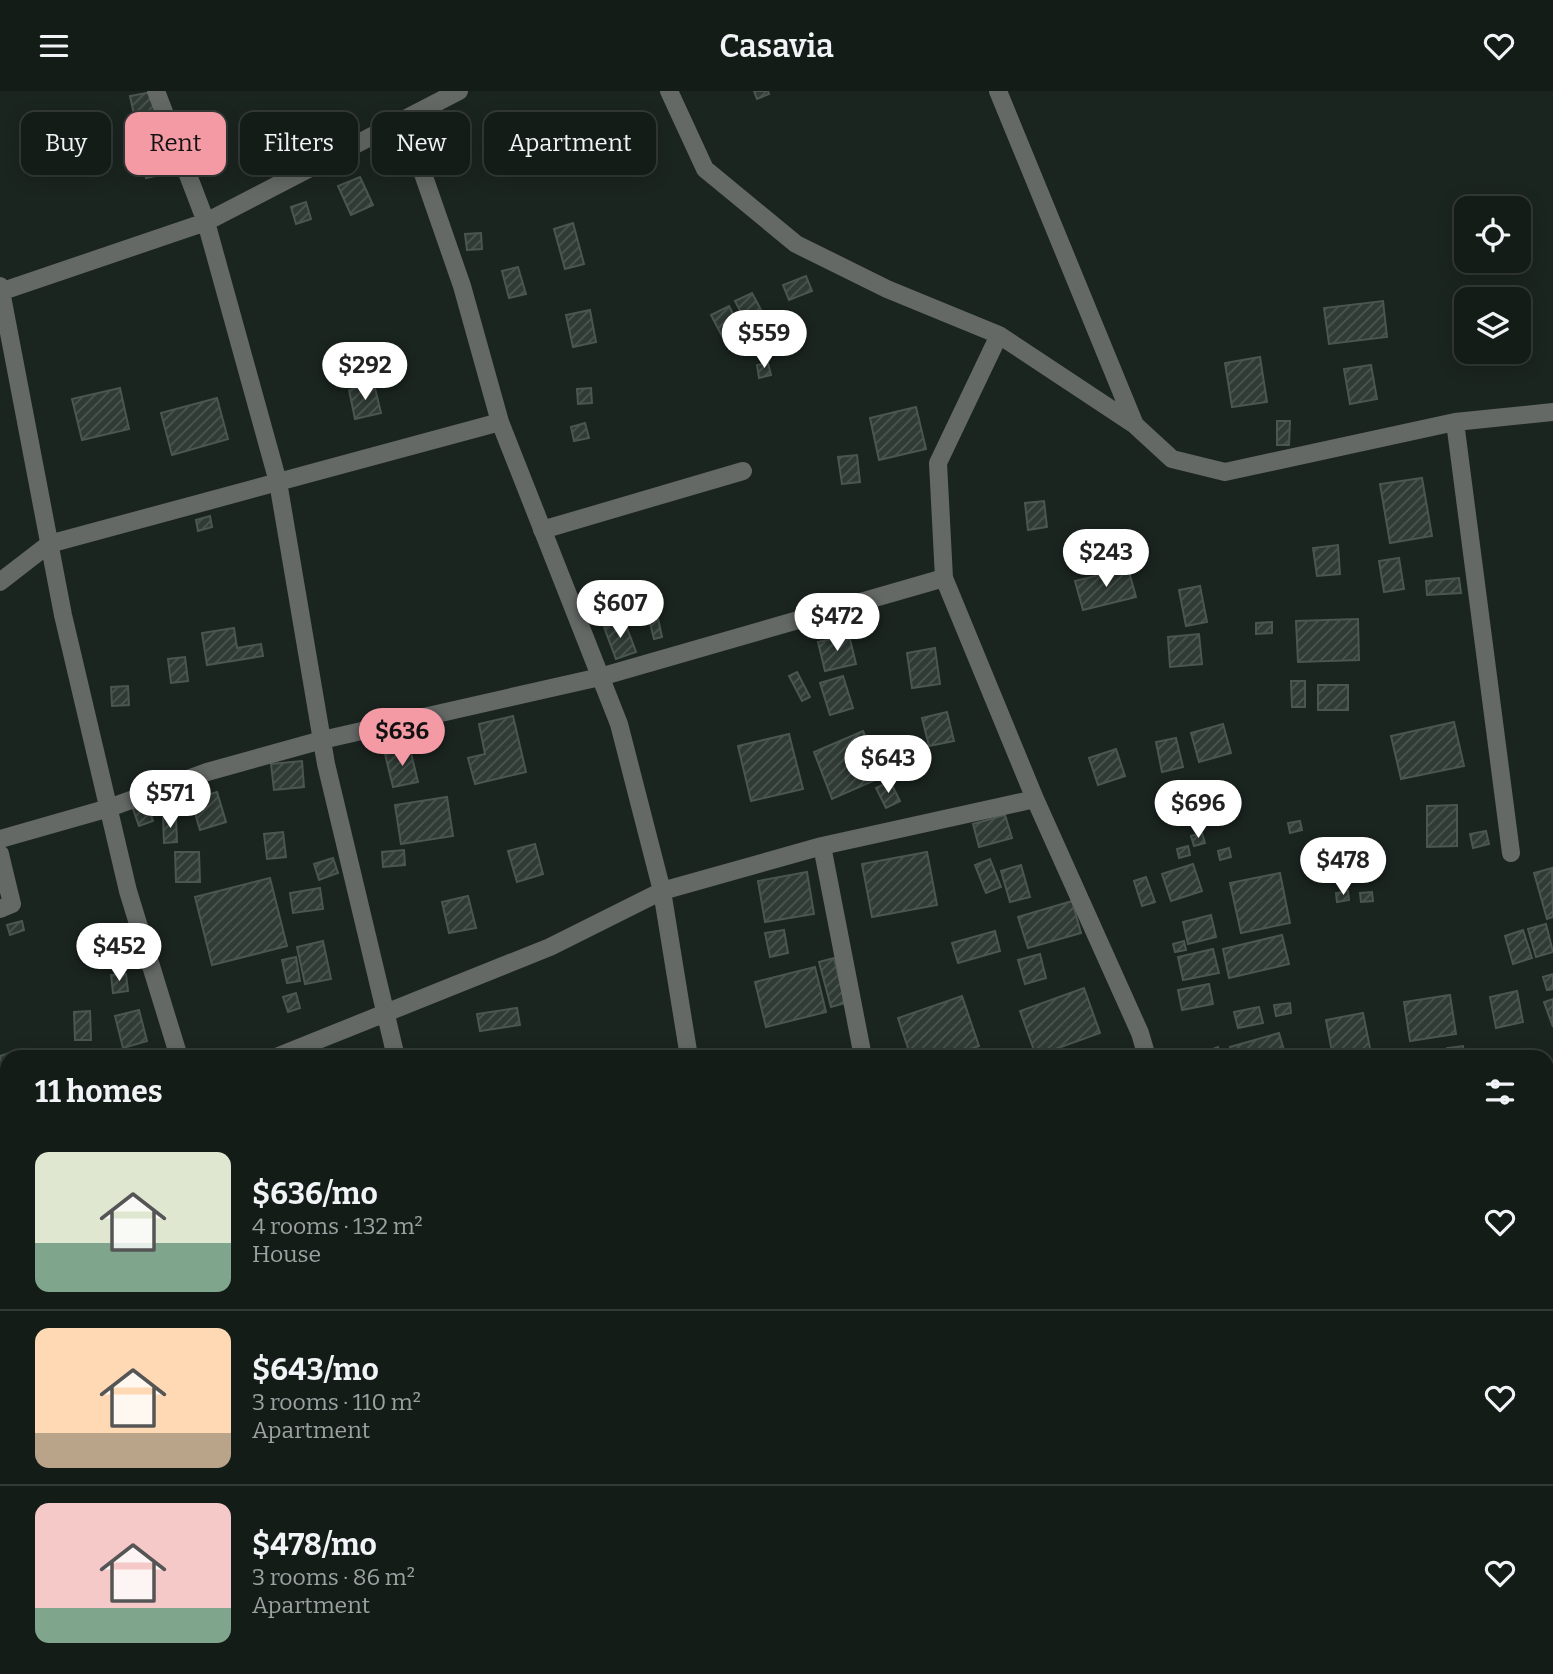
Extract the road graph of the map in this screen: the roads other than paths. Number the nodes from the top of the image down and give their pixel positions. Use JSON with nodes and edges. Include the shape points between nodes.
{"nodes":[{"id":1,"x":156,"y":91,"type":"edge"},
{"id":2,"x":459,"y":91,"type":"edge"},
{"id":3,"x":669,"y":91,"type":"edge"},
{"id":4,"x":998,"y":91,"type":"edge"},
{"id":5,"x":418,"y":112,"type":"edge"},
{"id":6,"x":372,"y":136,"type":"edge"},
{"id":7,"x":423,"y":175,"type":"edge"},
{"id":8,"x":206,"y":222,"type":"junction"},
{"id":9,"x":0,"y":290,"type":"edge"},
{"id":10,"x":999,"y":335,"type":"junction"},
{"id":11,"x":1553,"y":412,"type":"edge"},
{"id":12,"x":500,"y":422,"type":"junction"},
{"id":13,"x":1455,"y":422,"type":"junction"},
{"id":14,"x":1135,"y":425,"type":"junction"},
{"id":15,"x":743,"y":471,"type":"dead end"},
{"id":16,"x":278,"y":482,"type":"junction"},
{"id":17,"x":542,"y":530,"type":"junction"},
{"id":18,"x":49,"y":544,"type":"junction"},
{"id":19,"x":944,"y":577,"type":"junction"},
{"id":20,"x":0,"y":582,"type":"edge"},
{"id":21,"x":600,"y":677,"type":"junction"},
{"id":22,"x":322,"y":740,"type":"junction"},
{"id":23,"x":1035,"y":799,"type":"junction"},
{"id":24,"x":109,"y":809,"type":"junction"},
{"id":25,"x":0,"y":839,"type":"edge"},
{"id":26,"x":822,"y":846,"type":"junction"},
{"id":27,"x":1511,"y":853,"type":"dead end"},
{"id":28,"x":0,"y":854,"type":"edge"},
{"id":29,"x":662,"y":891,"type":"junction"},
{"id":30,"x":0,"y":909,"type":"edge"},
{"id":31,"x":384,"y":1014,"type":"junction"},
{"id":32,"x":177,"y":1050,"type":"edge"},
{"id":33,"x":294,"y":1050,"type":"edge"},
{"id":34,"x":394,"y":1050,"type":"edge"},
{"id":35,"x":688,"y":1050,"type":"edge"},
{"id":36,"x":862,"y":1050,"type":"edge"},
{"id":37,"x":1145,"y":1050,"type":"edge"}],
"edges":[{"from":1,"to":8,"type":"street"},
{"from":2,"to":5,"type":"street"},
{"from":3,"to":10,"type":"street","via":[[705,169],[796,244],[887,289]]},
{"from":4,"to":14,"type":"street"},
{"from":6,"to":8,"type":"street"},
{"from":7,"to":12,"type":"street","via":[[462,286]]},
{"from":8,"to":9,"type":"street"},
{"from":8,"to":16,"type":"street"},
{"from":9,"to":18,"type":"street"},
{"from":10,"to":14,"type":"street"},
{"from":10,"to":19,"type":"street","via":[[938,463]]},
{"from":11,"to":13,"type":"street"},
{"from":12,"to":16,"type":"street"},
{"from":12,"to":17,"type":"street"},
{"from":13,"to":14,"type":"street","via":[[1224,472],[1172,459]]},
{"from":13,"to":27,"type":"street"},
{"from":15,"to":17,"type":"street"},
{"from":16,"to":18,"type":"street"},
{"from":16,"to":22,"type":"street"},
{"from":17,"to":21,"type":"street"},
{"from":18,"to":20,"type":"street"},
{"from":18,"to":24,"type":"street"},
{"from":19,"to":21,"type":"street"},
{"from":19,"to":23,"type":"street"},
{"from":21,"to":22,"type":"street"},
{"from":21,"to":29,"type":"street","via":[[619,724]]},
{"from":22,"to":24,"type":"street","via":[[207,772]]},
{"from":22,"to":31,"type":"street"},
{"from":23,"to":26,"type":"street"},
{"from":23,"to":37,"type":"street"},
{"from":24,"to":25,"type":"street"},
{"from":24,"to":32,"type":"street","via":[[128,891]]},
{"from":26,"to":29,"type":"street"},
{"from":26,"to":36,"type":"street"},
{"from":28,"to":30,"type":"street","via":[[12,904]]},
{"from":29,"to":31,"type":"street","via":[[550,947]]},
{"from":29,"to":35,"type":"street"},
{"from":31,"to":33,"type":"street"},
{"from":31,"to":34,"type":"street"}]}
